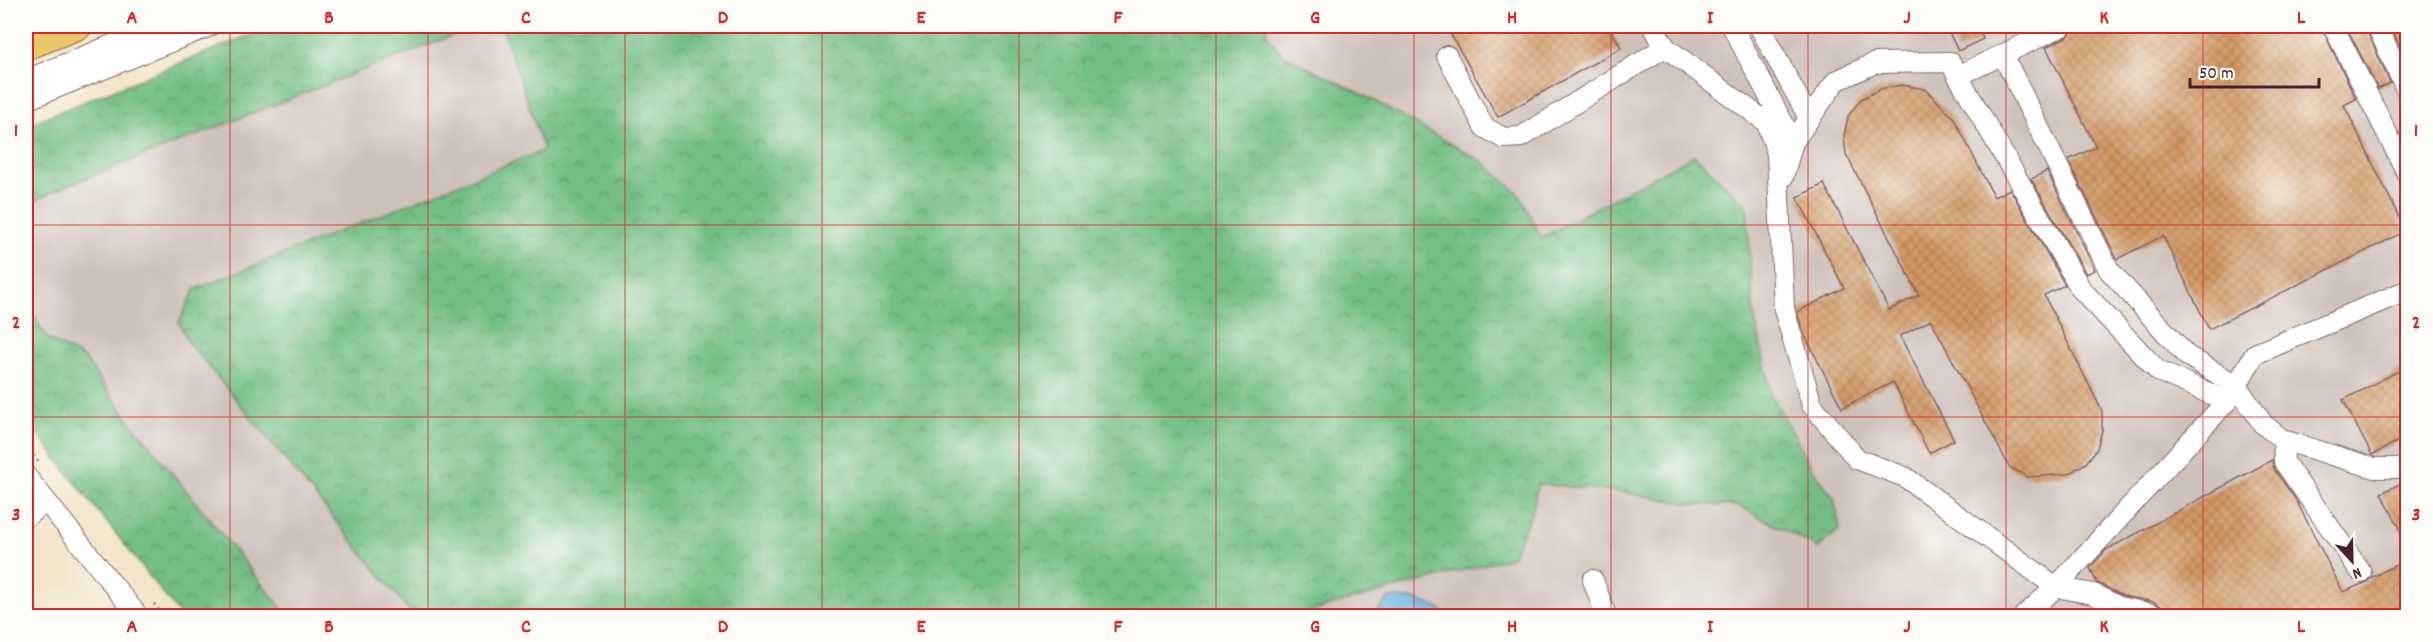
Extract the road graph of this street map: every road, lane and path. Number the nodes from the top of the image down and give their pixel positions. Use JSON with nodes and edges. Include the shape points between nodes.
{"nodes":[{"id":1,"x":79,"y":26,"type":"edge"},
{"id":2,"x":132,"y":26,"type":"edge"},
{"id":3,"x":159,"y":26,"type":"edge"},
{"id":4,"x":185,"y":26,"type":"edge"},
{"id":5,"x":210,"y":26,"type":"edge"},
{"id":6,"x":1653,"y":26,"type":"edge"},
{"id":7,"x":1732,"y":26,"type":"edge"},
{"id":8,"x":1759,"y":26,"type":"edge"},
{"id":9,"x":2062,"y":26,"type":"edge"},
{"id":10,"x":2333,"y":26,"type":"edge"},
{"id":11,"x":2377,"y":26,"type":"edge"},
{"id":12,"x":26,"y":47,"type":"edge"},
{"id":13,"x":1665,"y":47,"type":"junction"},
{"id":14,"x":2003,"y":54,"type":"junction"},
{"id":15,"x":1448,"y":56,"type":"dead end"},
{"id":16,"x":26,"y":69,"type":"edge"},
{"id":17,"x":1958,"y":76,"type":"junction"},
{"id":18,"x":26,"y":80,"type":"edge"},
{"id":19,"x":26,"y":90,"type":"edge"},
{"id":20,"x":2408,"y":93,"type":"edge"},
{"id":21,"x":26,"y":100,"type":"edge"},
{"id":22,"x":1809,"y":118,"type":"junction"},
{"id":23,"x":1793,"y":142,"type":"junction"},
{"id":24,"x":2408,"y":175,"type":"edge"},
{"id":25,"x":1779,"y":194,"type":"junction"},
{"id":26,"x":2408,"y":290,"type":"edge"},
{"id":27,"x":2232,"y":393,"type":"junction"},
{"id":28,"x":2283,"y":440,"type":"junction"},
{"id":29,"x":2408,"y":468,"type":"edge"},
{"id":30,"x":26,"y":476,"type":"edge"},
{"id":31,"x":46,"y":502,"type":"junction"},
{"id":32,"x":26,"y":517,"type":"edge"},
{"id":33,"x":2361,"y":572,"type":"dead end"},
{"id":34,"x":1593,"y":580,"type":"dead end"},
{"id":35,"x":2056,"y":587,"type":"junction"},
{"id":36,"x":2112,"y":612,"type":"edge"},
{"id":37,"x":138,"y":616,"type":"edge"},
{"id":38,"x":1606,"y":616,"type":"edge"},
{"id":39,"x":2024,"y":616,"type":"edge"},
{"id":40,"x":2154,"y":616,"type":"edge"}],
"edges":[{"from":1,"to":12,"type":"main road"},
{"from":2,"to":16,"type":"street"},
{"from":3,"to":18,"type":"street"},
{"from":4,"to":19,"type":"street"},
{"from":5,"to":21,"type":"street"},
{"from":6,"to":13,"type":"street"},
{"from":7,"to":23,"type":"street"},
{"from":8,"to":22,"type":"street"},
{"from":9,"to":14,"type":"street"},
{"from":10,"to":24,"type":"street"},
{"from":11,"to":20,"type":"street"},
{"from":13,"to":15,"type":"street","via":[[1521,137],[1503,138],[1484,127]]},
{"from":13,"to":25,"type":"street","via":[[1766,122],[1777,153]]},
{"from":14,"to":17,"type":"street"},
{"from":14,"to":27,"type":"street","via":[[2109,270],[2186,356]]},
{"from":17,"to":22,"type":"street","via":[[1950,62],[1875,63],[1836,81]]},
{"from":17,"to":27,"type":"street","via":[[2081,289],[2158,371]]},
{"from":22,"to":23,"type":"street"},
{"from":23,"to":25,"type":"street"},
{"from":25,"to":35,"type":"street","via":[[1784,309],[1812,405],[1857,459],[1905,477]]},
{"from":26,"to":27,"type":"street","via":[[2255,354]]},
{"from":27,"to":28,"type":"street"},
{"from":27,"to":35,"type":"street"},
{"from":28,"to":29,"type":"street","via":[[2374,468]]},
{"from":28,"to":33,"type":"street","via":[[2284,462]]},
{"from":30,"to":31,"type":"street"},
{"from":31,"to":32,"type":"street"},
{"from":31,"to":37,"type":"street"},
{"from":34,"to":38,"type":"street"},
{"from":35,"to":36,"type":"street","via":[[2093,594]]},
{"from":35,"to":39,"type":"street"},
{"from":36,"to":40,"type":"street"}]}
